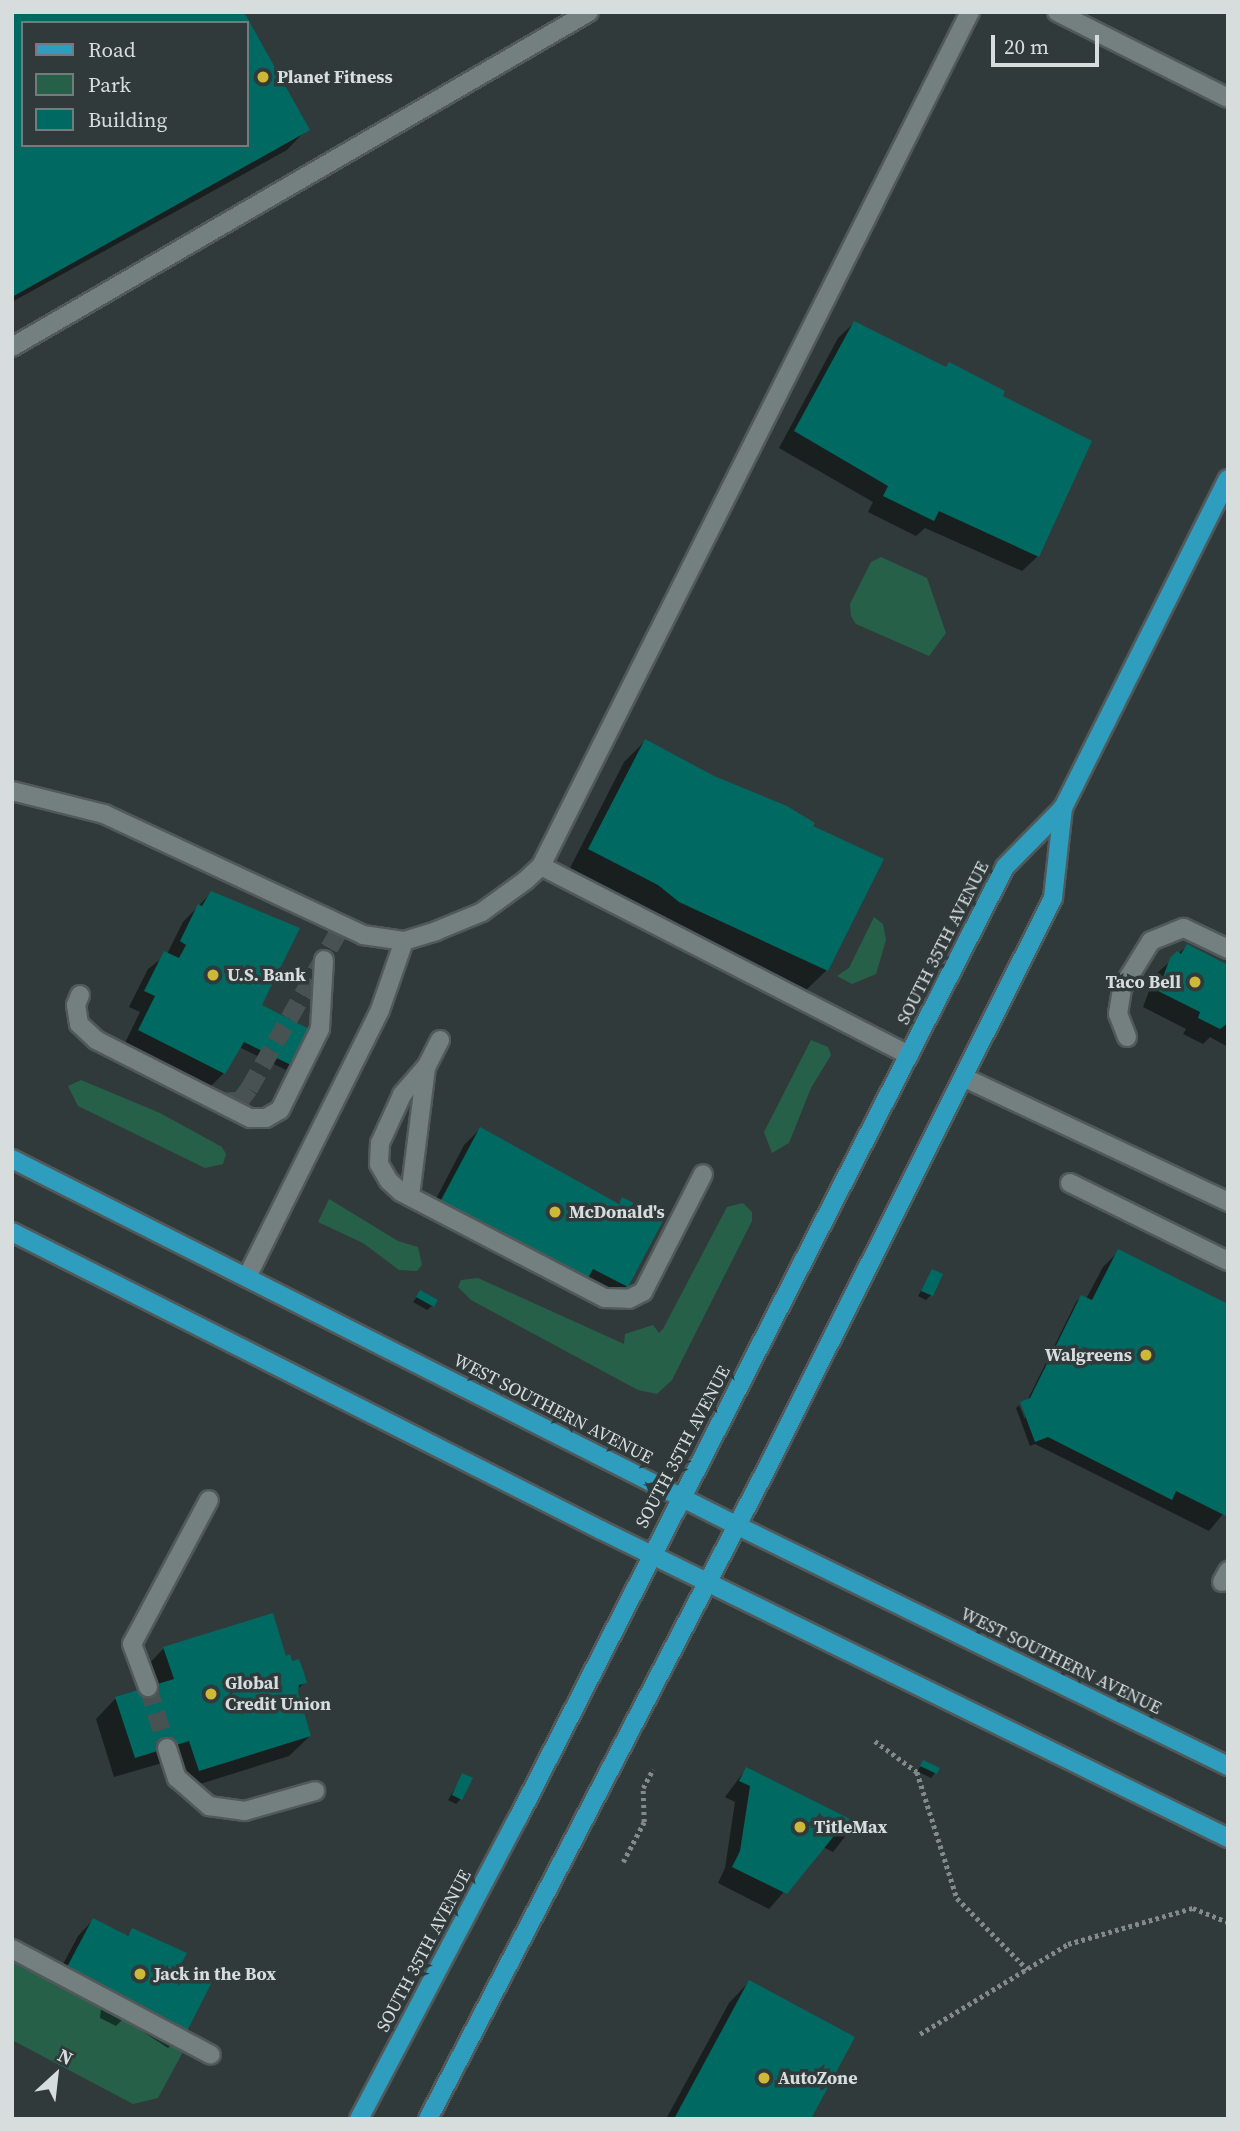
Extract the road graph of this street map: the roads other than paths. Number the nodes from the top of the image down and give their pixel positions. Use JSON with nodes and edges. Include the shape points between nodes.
{"nodes":[{"id":1,"x":589,"y":12,"type":"edge"},
{"id":2,"x":970,"y":12,"type":"edge"},
{"id":3,"x":1057,"y":12,"type":"edge"},
{"id":4,"x":1228,"y":97,"type":"edge"},
{"id":5,"x":12,"y":347,"type":"edge"},
{"id":6,"x":1228,"y":479,"type":"edge"},
{"id":7,"x":12,"y":791,"type":"edge"},
{"id":8,"x":1063,"y":808,"type":"junction"},
{"id":9,"x":541,"y":866,"type":"junction"},
{"id":10,"x":404,"y":941,"type":"junction"},
{"id":11,"x":1228,"y":949,"type":"edge"},
{"id":12,"x":324,"y":960,"type":"dead end"},
{"id":13,"x":80,"y":995,"type":"dead end"},
{"id":14,"x":1127,"y":1037,"type":"dead end"},
{"id":15,"x":440,"y":1040,"type":"dead end"},
{"id":16,"x":909,"y":1055,"type":"junction"},
{"id":17,"x":426,"y":1067,"type":"junction"},
{"id":18,"x":965,"y":1078,"type":"junction"},
{"id":19,"x":12,"y":1159,"type":"edge"},
{"id":20,"x":703,"y":1174,"type":"dead end"},
{"id":21,"x":1070,"y":1184,"type":"dead end"},
{"id":22,"x":411,"y":1196,"type":"junction"},
{"id":23,"x":1228,"y":1202,"type":"edge"},
{"id":24,"x":12,"y":1232,"type":"edge"},
{"id":25,"x":1228,"y":1261,"type":"edge"},
{"id":26,"x":247,"y":1277,"type":"junction"},
{"id":27,"x":681,"y":1497,"type":"junction"},
{"id":28,"x":209,"y":1500,"type":"dead end"},
{"id":29,"x":736,"y":1525,"type":"junction"},
{"id":30,"x":650,"y":1555,"type":"junction"},
{"id":31,"x":707,"y":1583,"type":"junction"},
{"id":32,"x":148,"y":1687,"type":"tunnel mouth"},
{"id":33,"x":167,"y":1748,"type":"tunnel mouth"},
{"id":34,"x":1228,"y":1766,"type":"edge"},
{"id":35,"x":315,"y":1791,"type":"dead end"},
{"id":36,"x":1228,"y":1838,"type":"edge"},
{"id":37,"x":12,"y":1949,"type":"edge"},
{"id":38,"x":211,"y":2055,"type":"dead end"},
{"id":39,"x":359,"y":2119,"type":"edge"},
{"id":40,"x":428,"y":2119,"type":"edge"}],
"edges":[{"from":1,"to":5,"type":"lane"},
{"from":2,"to":9,"type":"lane"},
{"from":3,"to":4,"type":"lane"},
{"from":6,"to":8,"type":"main road","name":"SOUTH 35TH AVENUE"},
{"from":7,"to":10,"type":"lane","via":[[104,814],[242,876],[341,928]]},
{"from":8,"to":16,"type":"main road","name":"SOUTH 35TH AVENUE","via":[[1005,867]]},
{"from":8,"to":18,"type":"main road","name":"SOUTH 35TH AVENUE","via":[[1053,898]]},
{"from":9,"to":10,"type":"lane","via":[[482,912]]},
{"from":9,"to":16,"type":"lane"},
{"from":10,"to":26,"type":"lane","via":[[380,1010]]},
{"from":11,"to":14,"type":"lane","via":[[1184,928],[1151,941],[1122,988],[1118,1014]]},
{"from":12,"to":13,"type":"lane","via":[[320,1029],[280,1110],[265,1118],[250,1118],[96,1040],[79,1024],[76,1005]]},
{"from":15,"to":17,"type":"lane"},
{"from":16,"to":27,"type":"main road","name":"SOUTH 35TH AVENUE"},
{"from":17,"to":22,"type":"lane"},
{"from":17,"to":22,"type":"lane","via":[[402,1095],[380,1143],[379,1164],[389,1181]]},
{"from":18,"to":23,"type":"lane"},
{"from":18,"to":29,"type":"main road","name":"SOUTH 35TH AVENUE"},
{"from":19,"to":26,"type":"main road","name":"WEST SOUTHERN AVENUE"},
{"from":20,"to":22,"type":"lane","via":[[665,1256],[643,1292],[629,1299],[605,1298]]},
{"from":21,"to":25,"type":"lane"},
{"from":24,"to":30,"type":"main road"},
{"from":26,"to":27,"type":"main road","name":"WEST SOUTHERN AVENUE"},
{"from":27,"to":29,"type":"main road","name":"WEST SOUTHERN AVENUE"},
{"from":27,"to":30,"type":"main road","name":"SOUTH 35TH AVENUE"},
{"from":28,"to":32,"type":"lane","via":[[132,1644]]},
{"from":29,"to":31,"type":"main road","name":"SOUTH 35TH AVENUE"},
{"from":29,"to":34,"type":"main road","name":"WEST SOUTHERN AVENUE"},
{"from":30,"to":31,"type":"main road"},
{"from":30,"to":39,"type":"main road","name":"SOUTH 35TH AVENUE"},
{"from":31,"to":36,"type":"main road"},
{"from":31,"to":40,"type":"main road","name":"SOUTH 35TH AVENUE"},
{"from":33,"to":35,"type":"lane","via":[[177,1779],[209,1806],[245,1811]]},
{"from":37,"to":38,"type":"lane"}]}
